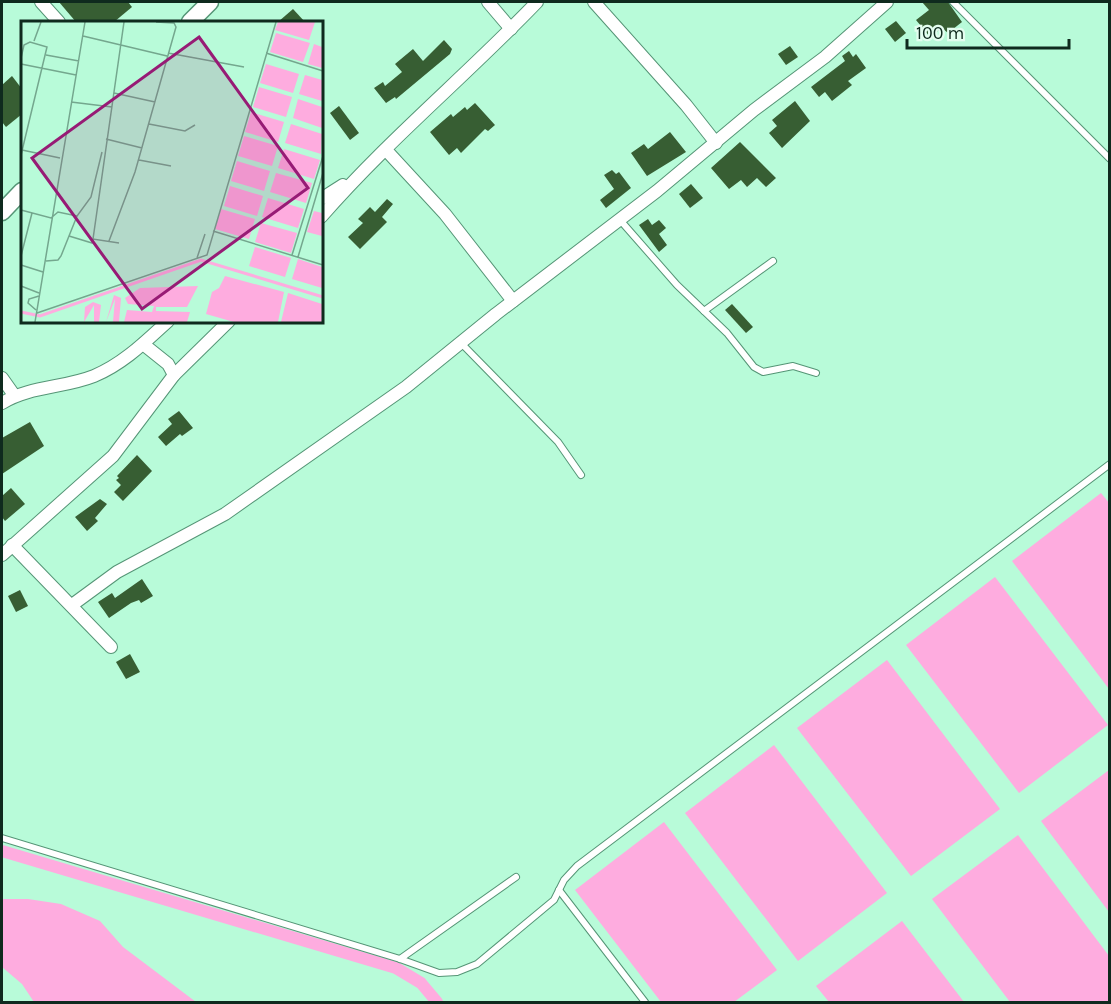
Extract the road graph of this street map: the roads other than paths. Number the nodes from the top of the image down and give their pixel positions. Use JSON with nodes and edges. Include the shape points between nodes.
{"nodes":[{"id":1,"x":41,"y":2,"type":"edge"},
{"id":2,"x":210,"y":2,"type":"edge"},
{"id":3,"x":488,"y":2,"type":"edge"},
{"id":4,"x":537,"y":2,"type":"edge"},
{"id":5,"x":594,"y":2,"type":"edge"},
{"id":6,"x":887,"y":2,"type":"edge"},
{"id":7,"x":953,"y":2,"type":"edge"},
{"id":8,"x":58,"y":21,"type":"edge"},
{"id":9,"x":191,"y":21,"type":"edge"},
{"id":10,"x":511,"y":29,"type":"junction"},
{"id":11,"x":716,"y":143,"type":"junction"},
{"id":12,"x":386,"y":150,"type":"junction"},
{"id":13,"x":1110,"y":159,"type":"edge"},
{"id":14,"x":357,"y":176,"type":"junction"},
{"id":15,"x":21,"y":192,"type":"edge"},
{"id":16,"x":322,"y":199,"type":"edge"},
{"id":17,"x":2,"y":212,"type":"edge"},
{"id":18,"x":322,"y":216,"type":"edge"},
{"id":19,"x":620,"y":220,"type":"junction"},
{"id":20,"x":773,"y":261,"type":"dead end"},
{"id":21,"x":513,"y":301,"type":"junction"},
{"id":22,"x":704,"y":310,"type":"junction"},
{"id":23,"x":167,"y":322,"type":"edge"},
{"id":24,"x":228,"y":322,"type":"edge"},
{"id":25,"x":461,"y":343,"type":"junction"},
{"id":26,"x":144,"y":344,"type":"junction"},
{"id":27,"x":816,"y":373,"type":"dead end"},
{"id":28,"x":174,"y":375,"type":"junction"},
{"id":29,"x":2,"y":378,"type":"edge"},
{"id":30,"x":15,"y":395,"type":"junction"},
{"id":31,"x":2,"y":403,"type":"edge"},
{"id":32,"x":1110,"y":464,"type":"edge"},
{"id":33,"x":581,"y":475,"type":"dead end"},
{"id":34,"x":12,"y":545,"type":"junction"},
{"id":35,"x":2,"y":555,"type":"edge"},
{"id":36,"x":72,"y":605,"type":"junction"},
{"id":37,"x":111,"y":647,"type":"dead end"},
{"id":38,"x":2,"y":838,"type":"edge"},
{"id":39,"x":516,"y":877,"type":"dead end"},
{"id":40,"x":559,"y":890,"type":"junction"},
{"id":41,"x":400,"y":959,"type":"junction"},
{"id":42,"x":645,"y":1002,"type":"edge"}],
"edges":[{"from":1,"to":8,"type":"street"},
{"from":2,"to":9,"type":"main road"},
{"from":3,"to":10,"type":"street"},
{"from":4,"to":10,"type":"street"},
{"from":5,"to":11,"type":"street"},
{"from":6,"to":11,"type":"street"},
{"from":7,"to":13,"type":"lane"},
{"from":10,"to":12,"type":"street"},
{"from":11,"to":19,"type":"street"},
{"from":12,"to":14,"type":"street"},
{"from":12,"to":21,"type":"street","via":[[445,214]]},
{"from":14,"to":16,"type":"street"},
{"from":14,"to":18,"type":"street"},
{"from":15,"to":17,"type":"main road"},
{"from":19,"to":21,"type":"street"},
{"from":19,"to":22,"type":"lane"},
{"from":20,"to":22,"type":"lane"},
{"from":21,"to":25,"type":"street"},
{"from":22,"to":27,"type":"lane","via":[[754,367],[763,372],[793,366]]},
{"from":23,"to":26,"type":"street"},
{"from":24,"to":28,"type":"street"},
{"from":25,"to":33,"type":"lane","via":[[558,442]]},
{"from":25,"to":36,"type":"street","via":[[406,387],[225,514],[117,572]]},
{"from":26,"to":28,"type":"street","via":[[168,364]]},
{"from":26,"to":30,"type":"street","via":[[94,376]]},
{"from":28,"to":34,"type":"street","via":[[113,456]]},
{"from":29,"to":30,"type":"street"},
{"from":30,"to":31,"type":"street"},
{"from":32,"to":40,"type":"lane","via":[[577,866]]},
{"from":34,"to":35,"type":"street"},
{"from":34,"to":36,"type":"street"},
{"from":36,"to":37,"type":"street"},
{"from":38,"to":41,"type":"lane"},
{"from":39,"to":41,"type":"lane"},
{"from":40,"to":41,"type":"lane","via":[[554,900],[477,964],[457,972],[439,973]]},
{"from":40,"to":42,"type":"lane"}]}
